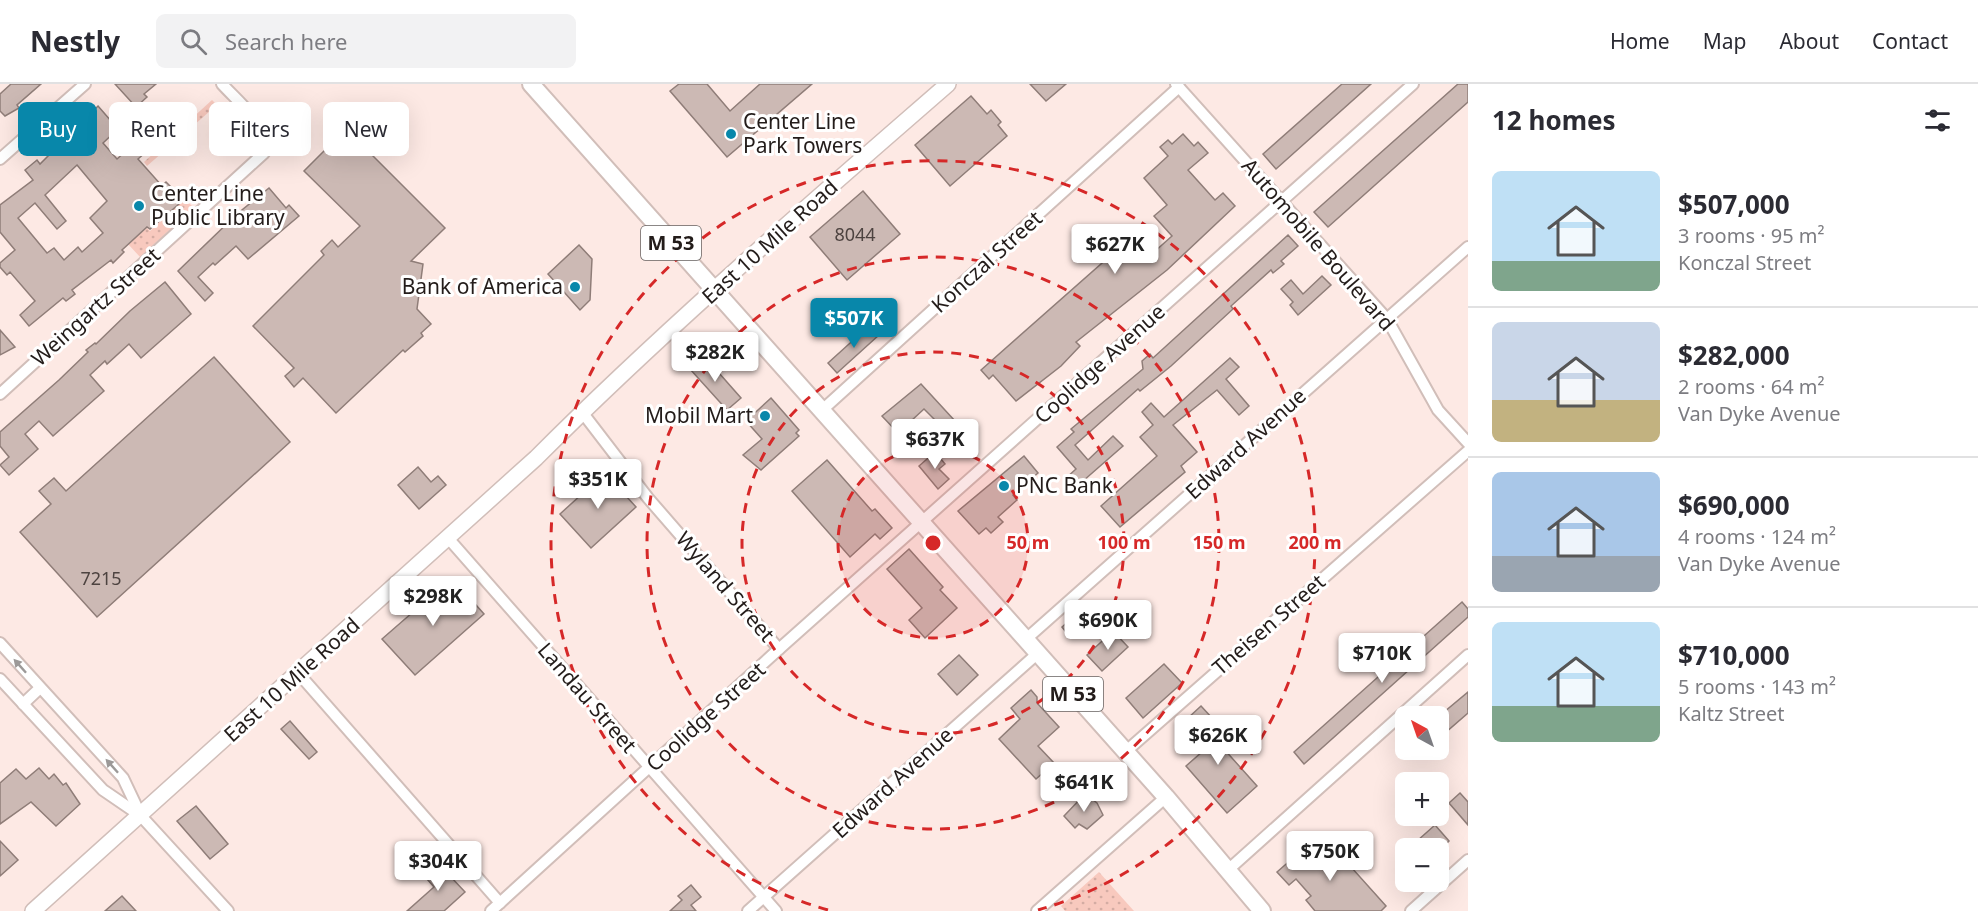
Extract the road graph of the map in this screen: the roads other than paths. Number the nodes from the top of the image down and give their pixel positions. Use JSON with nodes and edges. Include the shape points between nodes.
{"nodes":[{"id":1,"x":85,"y":84,"type":"edge"},
{"id":2,"x":222,"y":84,"type":"edge"},
{"id":3,"x":531,"y":84,"type":"edge"},
{"id":4,"x":948,"y":84,"type":"edge"},
{"id":5,"x":1413,"y":84,"type":"edge"},
{"id":6,"x":1178,"y":86,"type":"edge"},
{"id":7,"x":0,"y":159,"type":"edge"},
{"id":8,"x":1282,"y":201,"type":"junction"},
{"id":9,"x":1468,"y":247,"type":"edge"},
{"id":10,"x":714,"y":291,"type":"junction"},
{"id":11,"x":1387,"y":319,"type":"junction"},
{"id":12,"x":0,"y":394,"type":"edge"},
{"id":13,"x":582,"y":412,"type":"junction"},
{"id":14,"x":820,"y":412,"type":"junction"},
{"id":15,"x":1468,"y":443,"type":"edge"},
{"id":16,"x":1468,"y":450,"type":"edge"},
{"id":17,"x":921,"y":523,"type":"junction"},
{"id":18,"x":448,"y":538,"type":"junction"},
{"id":19,"x":1025,"y":640,"type":"junction"},
{"id":20,"x":0,"y":643,"type":"edge"},
{"id":21,"x":779,"y":649,"type":"junction"},
{"id":22,"x":1037,"y":654,"type":"junction"},
{"id":23,"x":1468,"y":655,"type":"edge"},
{"id":24,"x":299,"y":674,"type":"junction"},
{"id":25,"x":0,"y":679,"type":"edge"},
{"id":26,"x":40,"y":688,"type":"junction"},
{"id":27,"x":23,"y":704,"type":"junction"},
{"id":28,"x":1124,"y":753,"type":"junction"},
{"id":29,"x":648,"y":769,"type":"junction"},
{"id":30,"x":1166,"y":797,"type":"junction"},
{"id":31,"x":141,"y":816,"type":"junction"},
{"id":32,"x":1468,"y":861,"type":"edge"},
{"id":33,"x":1228,"y":870,"type":"junction"},
{"id":34,"x":763,"y":897,"type":"junction"},
{"id":35,"x":500,"y":903,"type":"junction"},
{"id":36,"x":33,"y":911,"type":"edge"},
{"id":37,"x":228,"y":911,"type":"edge"},
{"id":38,"x":491,"y":911,"type":"edge"},
{"id":39,"x":748,"y":911,"type":"edge"},
{"id":40,"x":776,"y":911,"type":"edge"},
{"id":41,"x":1037,"y":911,"type":"edge"},
{"id":42,"x":1262,"y":911,"type":"edge"},
{"id":43,"x":1411,"y":911,"type":"edge"}],
"edges":[{"from":1,"to":7,"type":"street"},
{"from":2,"to":12,"type":"street","name":"Weingartz Street","via":[[255,122],[266,143],[264,153]]},
{"from":3,"to":10,"type":"main road","number":"M 53"},
{"from":4,"to":10,"type":"main road","name":"East 10 Mile Road"},
{"from":5,"to":8,"type":"street","name":"Coolidge Avenue"},
{"from":6,"to":8,"type":"street","name":"Automobile Boulevard"},
{"from":6,"to":14,"type":"street","name":"Konczal Street"},
{"from":8,"to":11,"type":"street","name":"Automobile Boulevard"},
{"from":8,"to":17,"type":"street","name":"Coolidge Avenue"},
{"from":9,"to":11,"type":"street","name":"Edward Avenue"},
{"from":10,"to":13,"type":"main road","name":"East 10 Mile Road"},
{"from":10,"to":14,"type":"main road","number":"M 53"},
{"from":11,"to":15,"type":"street","name":"Automobile Boulevard","via":[[1438,410]]},
{"from":11,"to":19,"type":"street","name":"Edward Avenue"},
{"from":13,"to":18,"type":"main road","name":"East 10 Mile Road"},
{"from":13,"to":21,"type":"street","name":"Wyland Street","via":[[648,498]]},
{"from":14,"to":17,"type":"main road","number":"M 53"},
{"from":16,"to":28,"type":"street","name":"Theisen Street"},
{"from":17,"to":19,"type":"main road","number":"M 53"},
{"from":17,"to":21,"type":"street","name":"Coolidge Street"},
{"from":18,"to":24,"type":"main road","name":"East 10 Mile Road"},
{"from":18,"to":29,"type":"street","name":"Landau Street"},
{"from":19,"to":22,"type":"main road","number":"M 53"},
{"from":26,"to":20,"type":"street","one_way":true},
{"from":21,"to":29,"type":"street","name":"Coolidge Street"},
{"from":22,"to":28,"type":"main road","number":"M 53"},
{"from":22,"to":34,"type":"street","name":"Edward Avenue"},
{"from":23,"to":33,"type":"street"},
{"from":24,"to":31,"type":"main road","name":"East 10 Mile Road"},
{"from":24,"to":35,"type":"street"},
{"from":25,"to":27,"type":"street"},
{"from":26,"to":27,"type":"street"},
{"from":31,"to":26,"type":"street","one_way":true,"via":[[123,778]]},
{"from":27,"to":31,"type":"street","via":[[103,790]]},
{"from":28,"to":30,"type":"main road","number":"M 53"},
{"from":29,"to":34,"type":"street","name":"Landau Street"},
{"from":29,"to":35,"type":"street","name":"Coolidge Street"},
{"from":30,"to":33,"type":"main road","number":"M 53"},
{"from":30,"to":41,"type":"street"},
{"from":31,"to":36,"type":"main road","name":"East 10 Mile Road"},
{"from":31,"to":37,"type":"street"},
{"from":32,"to":43,"type":"street"},
{"from":33,"to":42,"type":"main road","number":"M 53"},
{"from":34,"to":39,"type":"street","name":"Edward Avenue"},
{"from":34,"to":40,"type":"street","name":"Landau Street"},
{"from":35,"to":38,"type":"street","name":"Coolidge Street"}]}
